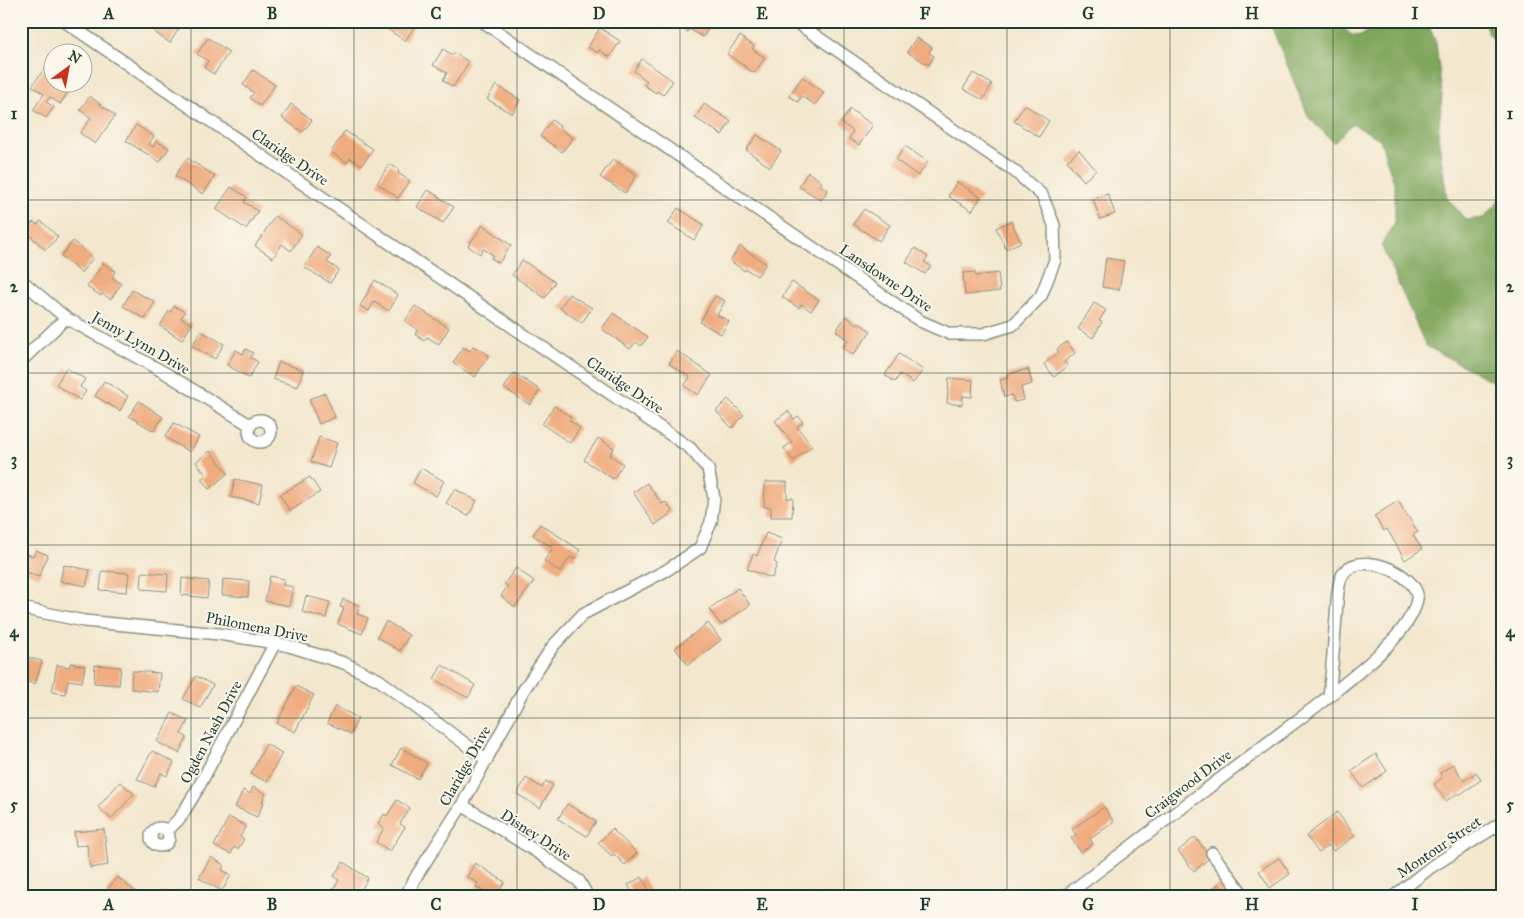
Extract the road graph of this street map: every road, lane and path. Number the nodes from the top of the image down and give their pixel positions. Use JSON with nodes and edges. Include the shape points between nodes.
{"nodes":[{"id":1,"x":64,"y":21,"type":"edge"},
{"id":2,"x":482,"y":21,"type":"edge"},
{"id":3,"x":794,"y":21,"type":"edge"},
{"id":4,"x":21,"y":280,"type":"edge"},
{"id":5,"x":66,"y":318,"type":"junction"},
{"id":6,"x":21,"y":361,"type":"edge"},
{"id":7,"x":250,"y":425,"type":"dead end"},
{"id":8,"x":21,"y":608,"type":"edge"},
{"id":9,"x":275,"y":643,"type":"junction"},
{"id":10,"x":1329,"y":696,"type":"junction"},
{"id":11,"x":487,"y":760,"type":"junction"},
{"id":12,"x":462,"y":804,"type":"junction"},
{"id":13,"x":1503,"y":822,"type":"edge"},
{"id":14,"x":167,"y":831,"type":"dead end"},
{"id":15,"x":1212,"y":853,"type":"dead end"},
{"id":16,"x":405,"y":897,"type":"edge"},
{"id":17,"x":588,"y":897,"type":"edge"},
{"id":18,"x":1064,"y":897,"type":"edge"},
{"id":19,"x":1244,"y":897,"type":"edge"},
{"id":20,"x":1393,"y":897,"type":"edge"}],
"edges":[{"from":1,"to":11,"type":"street","name":"Claridge Drive","via":[[690,448],[708,469],[714,498],[711,522],[700,548],[667,570],[583,614],[553,646],[524,691]]},
{"from":2,"to":3,"type":"street","name":"Lansdowne Drive","via":[[920,321],[950,334],[983,334],[1013,325],[1041,296],[1055,260],[1054,225],[1042,195],[1013,170]]},
{"from":4,"to":5,"type":"street","name":"Jenny Lynn Drive"},
{"from":5,"to":6,"type":"street"},
{"from":5,"to":7,"type":"street","name":"Jenny Lynn Drive"},
{"from":8,"to":9,"type":"street","name":"Philomena Drive","via":[[84,621],[219,634]]},
{"from":9,"to":11,"type":"street","name":"Philomena Drive","via":[[344,663],[379,680]]},
{"from":9,"to":14,"type":"street","name":"Ogden Nash Drive","via":[[197,790],[180,818]]},
{"from":10,"to":10,"type":"street","name":"Craigwood Drive","via":[[1341,578],[1356,564],[1370,562],[1387,567],[1414,588],[1417,598],[1407,623],[1394,640]]},
{"from":10,"to":18,"type":"street","name":"Craigwood Drive"},
{"from":11,"to":12,"type":"street","name":"Claridge Drive"},
{"from":12,"to":16,"type":"street","name":"Claridge Drive"},
{"from":12,"to":17,"type":"street","name":"Disney Drive","via":[[579,881]]},
{"from":13,"to":20,"type":"street","name":"Montour Street","via":[[1431,867]]},
{"from":15,"to":19,"type":"street"}]}
